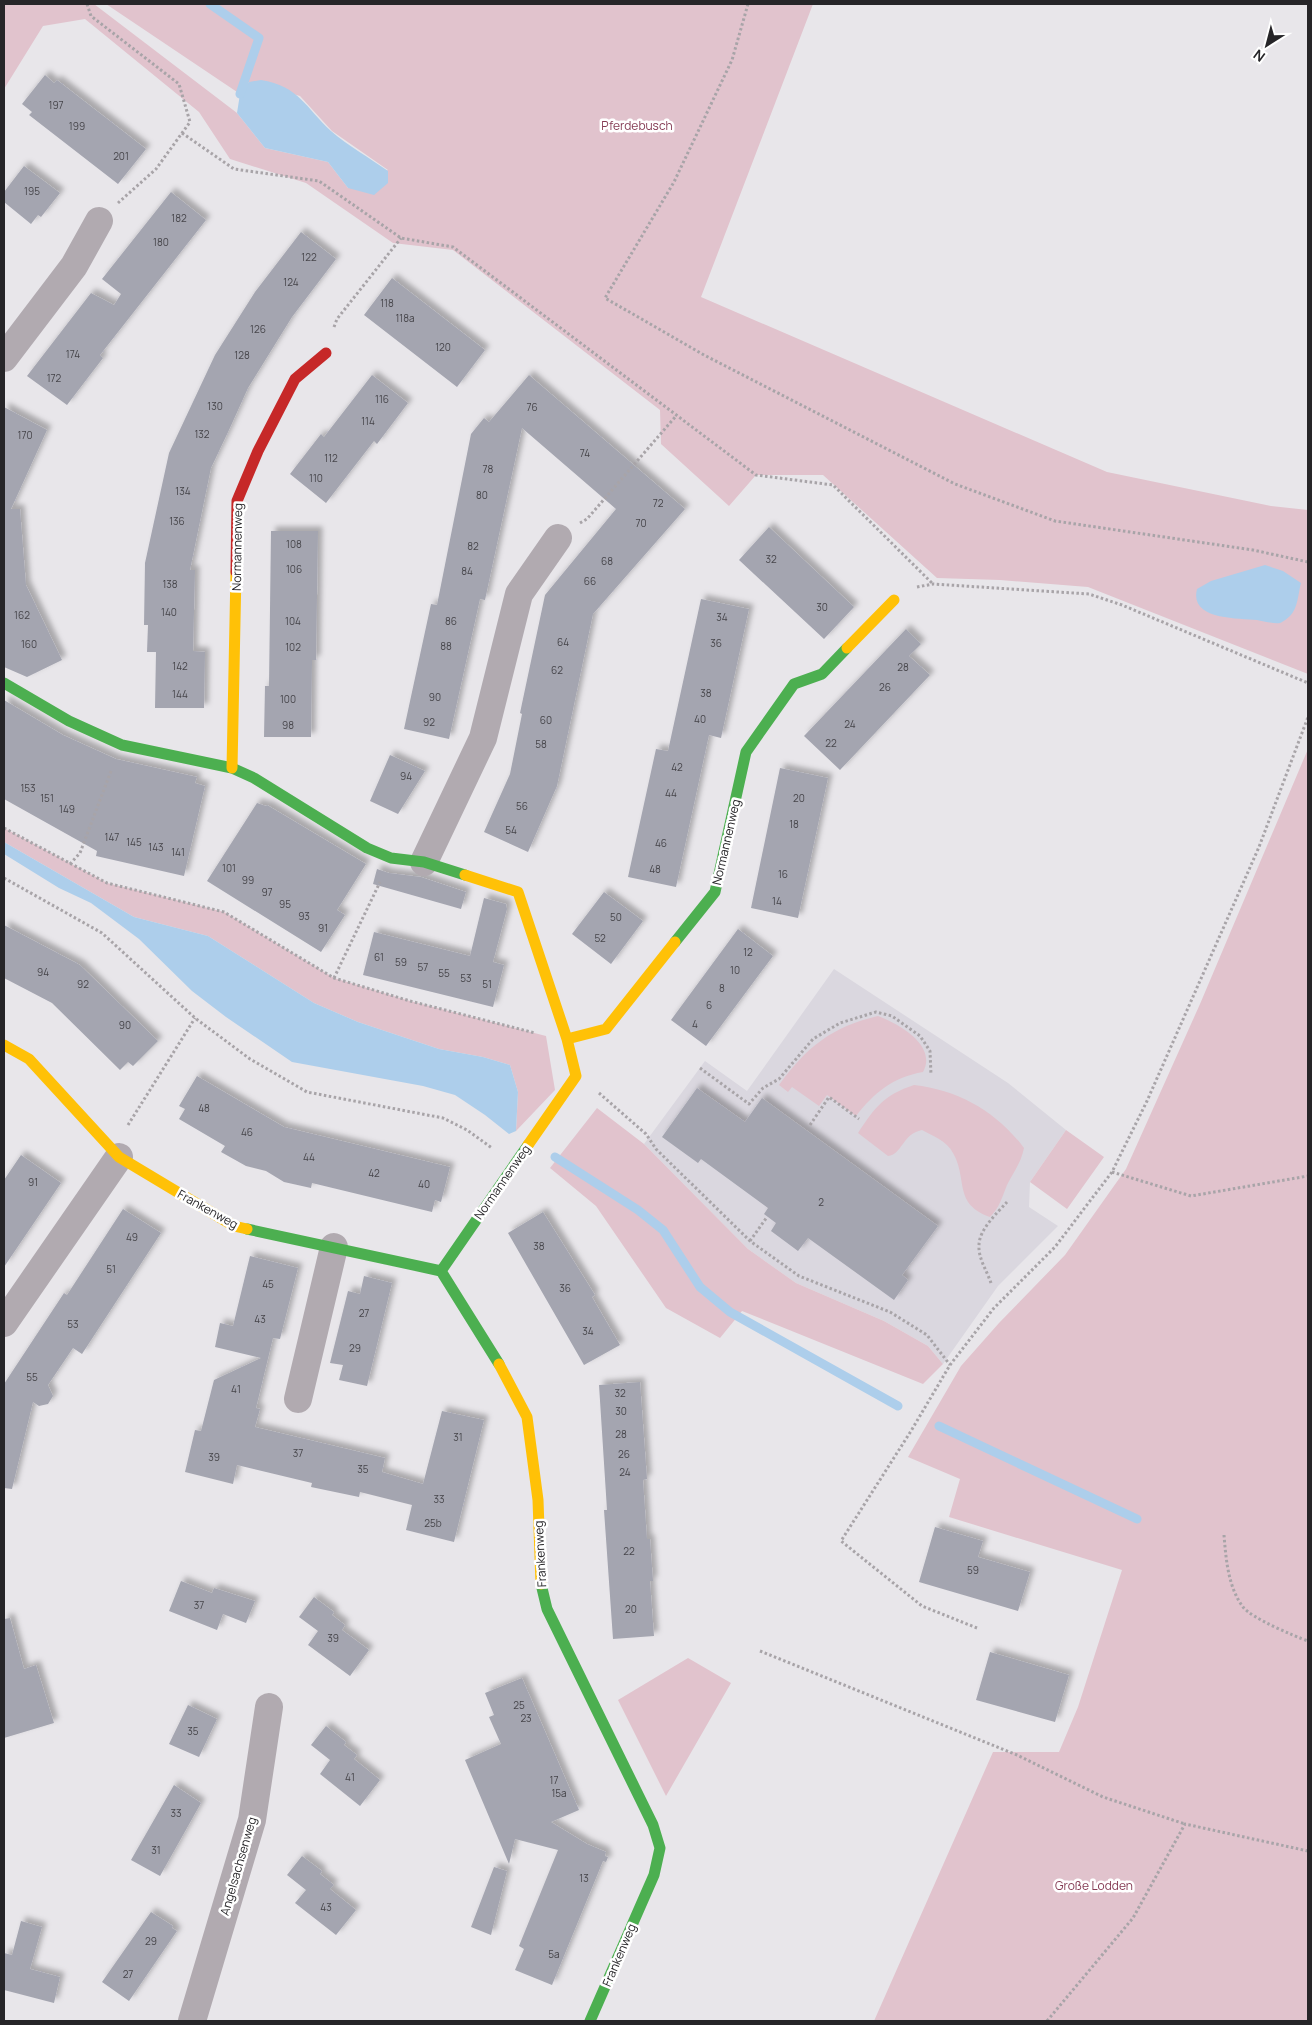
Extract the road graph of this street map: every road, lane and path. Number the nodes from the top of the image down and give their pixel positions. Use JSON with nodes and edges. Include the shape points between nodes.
{"nodes":[{"id":1,"x":87,"y":4,"type":"edge"},
{"id":2,"x":748,"y":4,"type":"edge"},
{"id":3,"x":182,"y":133,"type":"junction"},
{"id":4,"x":99,"y":221,"type":"joint"},
{"id":5,"x":401,"y":238,"type":"junction"},
{"id":6,"x":326,"y":353,"type":"joint"},
{"id":7,"x":4,"y":358,"type":"edge"},
{"id":8,"x":676,"y":416,"type":"junction"},
{"id":9,"x":558,"y":538,"type":"joint"},
{"id":10,"x":1308,"y":562,"type":"edge"},
{"id":11,"x":932,"y":584,"type":"junction"},
{"id":12,"x":894,"y":600,"type":"joint"},
{"id":13,"x":4,"y":683,"type":"edge"},
{"id":14,"x":1308,"y":683,"type":"edge"},
{"id":15,"x":1308,"y":717,"type":"edge"},
{"id":16,"x":122,"y":745,"type":"junction"},
{"id":17,"x":232,"y":768,"type":"junction"},
{"id":18,"x":4,"y":828,"type":"edge"},
{"id":19,"x":391,"y":858,"type":"junction"},
{"id":20,"x":424,"y":862,"type":"junction"},
{"id":21,"x":70,"y":864,"type":"junction"},
{"id":22,"x":4,"y":878,"type":"edge"},
{"id":23,"x":334,"y":978,"type":"junction"},
{"id":24,"x":195,"y":1018,"type":"junction"},
{"id":25,"x":567,"y":1039,"type":"junction"},
{"id":26,"x":4,"y":1045,"type":"edge"},
{"id":27,"x":700,"y":1068,"type":"dead end"},
{"id":28,"x":931,"y":1075,"type":"dead end"},
{"id":29,"x":576,"y":1076,"type":"junction"},
{"id":30,"x":859,"y":1119,"type":"dead end"},
{"id":31,"x":810,"y":1125,"type":"dead end"},
{"id":32,"x":119,"y":1157,"type":"junction"},
{"id":33,"x":514,"y":1164,"type":"junction"},
{"id":34,"x":1112,"y":1172,"type":"junction"},
{"id":35,"x":1308,"y":1176,"type":"edge"},
{"id":36,"x":1302,"y":1178,"type":"junction"},
{"id":37,"x":1308,"y":1181,"type":"edge"},
{"id":38,"x":1006,"y":1202,"type":"dead end"},
{"id":39,"x":767,"y":1217,"type":"dead end"},
{"id":40,"x":750,"y":1241,"type":"junction"},
{"id":41,"x":334,"y":1247,"type":"junction"},
{"id":42,"x":441,"y":1271,"type":"junction"},
{"id":43,"x":991,"y":1283,"type":"dead end"},
{"id":44,"x":4,"y":1323,"type":"edge"},
{"id":45,"x":950,"y":1365,"type":"junction"},
{"id":46,"x":298,"y":1399,"type":"dead end"},
{"id":47,"x":1224,"y":1536,"type":"dead end"},
{"id":48,"x":977,"y":1628,"type":"dead end"},
{"id":49,"x":1308,"y":1641,"type":"edge"},
{"id":50,"x":760,"y":1651,"type":"dead end"},
{"id":51,"x":269,"y":1707,"type":"dead end"},
{"id":52,"x":1185,"y":1824,"type":"junction"},
{"id":53,"x":1308,"y":1851,"type":"edge"},
{"id":54,"x":192,"y":2021,"type":"edge"},
{"id":55,"x":590,"y":2021,"type":"edge"},
{"id":56,"x":1047,"y":2021,"type":"edge"}],
"edges":[{"from":1,"to":3,"type":"path","via":[[91,16],[179,84],[190,122]]},
{"from":2,"to":10,"type":"path","via":[[732,60],[674,182],[605,298],[704,355],[955,484],[1055,521],[1253,550]]},
{"from":3,"to":4,"type":"path","via":[[156,169]]},
{"from":3,"to":5,"type":"path","via":[[234,169],[319,181]]},
{"from":4,"to":7,"type":"street","via":[[74,266]]},
{"from":5,"to":6,"type":"path","via":[[337,319]]},
{"from":5,"to":8,"type":"path","via":[[453,247]]},
{"from":6,"to":17,"type":"street","name":"Normannenweg","via":[[296,379],[258,451],[237,501]]},
{"from":8,"to":9,"type":"path","via":[[587,519]]},
{"from":8,"to":11,"type":"path","via":[[756,475],[833,485]]},
{"from":9,"to":20,"type":"street","via":[[519,594],[483,738]]},
{"from":11,"to":12,"type":"path","via":[[912,588]]},
{"from":11,"to":14,"type":"path","via":[[1089,594],[1122,604]]},
{"from":12,"to":25,"type":"street","name":"Normannenweg","via":[[822,674],[794,684],[746,752],[715,892],[606,1029]]},
{"from":13,"to":16,"type":"street","via":[[69,721]]},
{"from":15,"to":34,"type":"path","via":[[1259,847],[1147,1101]]},
{"from":16,"to":17,"type":"street"},
{"from":16,"to":21,"type":"path","via":[[80,853]]},
{"from":17,"to":19,"type":"street","via":[[254,778],[367,848]]},
{"from":18,"to":21,"type":"path"},
{"from":19,"to":20,"type":"street"},
{"from":19,"to":23,"type":"path"},
{"from":20,"to":25,"type":"street","via":[[518,892]]},
{"from":21,"to":23,"type":"path","via":[[107,883],[224,912]]},
{"from":22,"to":24,"type":"path","via":[[102,933]]},
{"from":23,"to":25,"type":"path"},
{"from":24,"to":32,"type":"path","via":[[124,1131]]},
{"from":24,"to":33,"type":"path","via":[[250,1059],[307,1092],[443,1118],[468,1130]]},
{"from":25,"to":29,"type":"street"},
{"from":26,"to":32,"type":"street","name":"Frankenweg","via":[[28,1059]]},
{"from":27,"to":28,"type":"path","via":[[749,1104],[764,1088],[779,1079],[813,1039],[840,1023],[876,1012],[892,1016],[920,1036],[930,1051]]},
{"from":29,"to":33,"type":"street","name":"Normannenweg"},
{"from":29,"to":40,"type":"path","via":[[646,1134],[662,1155]]},
{"from":30,"to":31,"type":"path","via":[[830,1097]]},
{"from":32,"to":41,"type":"street","name":"Frankenweg","via":[[234,1226]]},
{"from":32,"to":44,"type":"street"},
{"from":33,"to":42,"type":"street","name":"Normannenweg"},
{"from":34,"to":36,"type":"path","via":[[1192,1196]]},
{"from":34,"to":45,"type":"path","via":[[1055,1247],[994,1308]]},
{"from":35,"to":36,"type":"path"},
{"from":36,"to":37,"type":"path"},
{"from":38,"to":43,"type":"path","via":[[978,1244]]},
{"from":39,"to":40,"type":"path"},
{"from":40,"to":45,"type":"path","via":[[799,1276],[890,1312],[927,1334]]},
{"from":41,"to":42,"type":"street","name":"Frankenweg"},
{"from":41,"to":46,"type":"street"},
{"from":42,"to":55,"type":"street","name":"Frankenweg","via":[[527,1416],[538,1500],[541,1589],[547,1609],[653,1825],[660,1848],[654,1875]]},
{"from":45,"to":48,"type":"path","via":[[841,1541],[922,1606]]},
{"from":47,"to":49,"type":"path","via":[[1228,1572],[1243,1608],[1283,1632]]},
{"from":50,"to":52,"type":"path","via":[[1018,1755],[1103,1797]]},
{"from":51,"to":54,"type":"street","name":"Angelsachsenweg","via":[[252,1820]]},
{"from":52,"to":53,"type":"path"},
{"from":52,"to":56,"type":"path","via":[[1133,1918]]}]}
